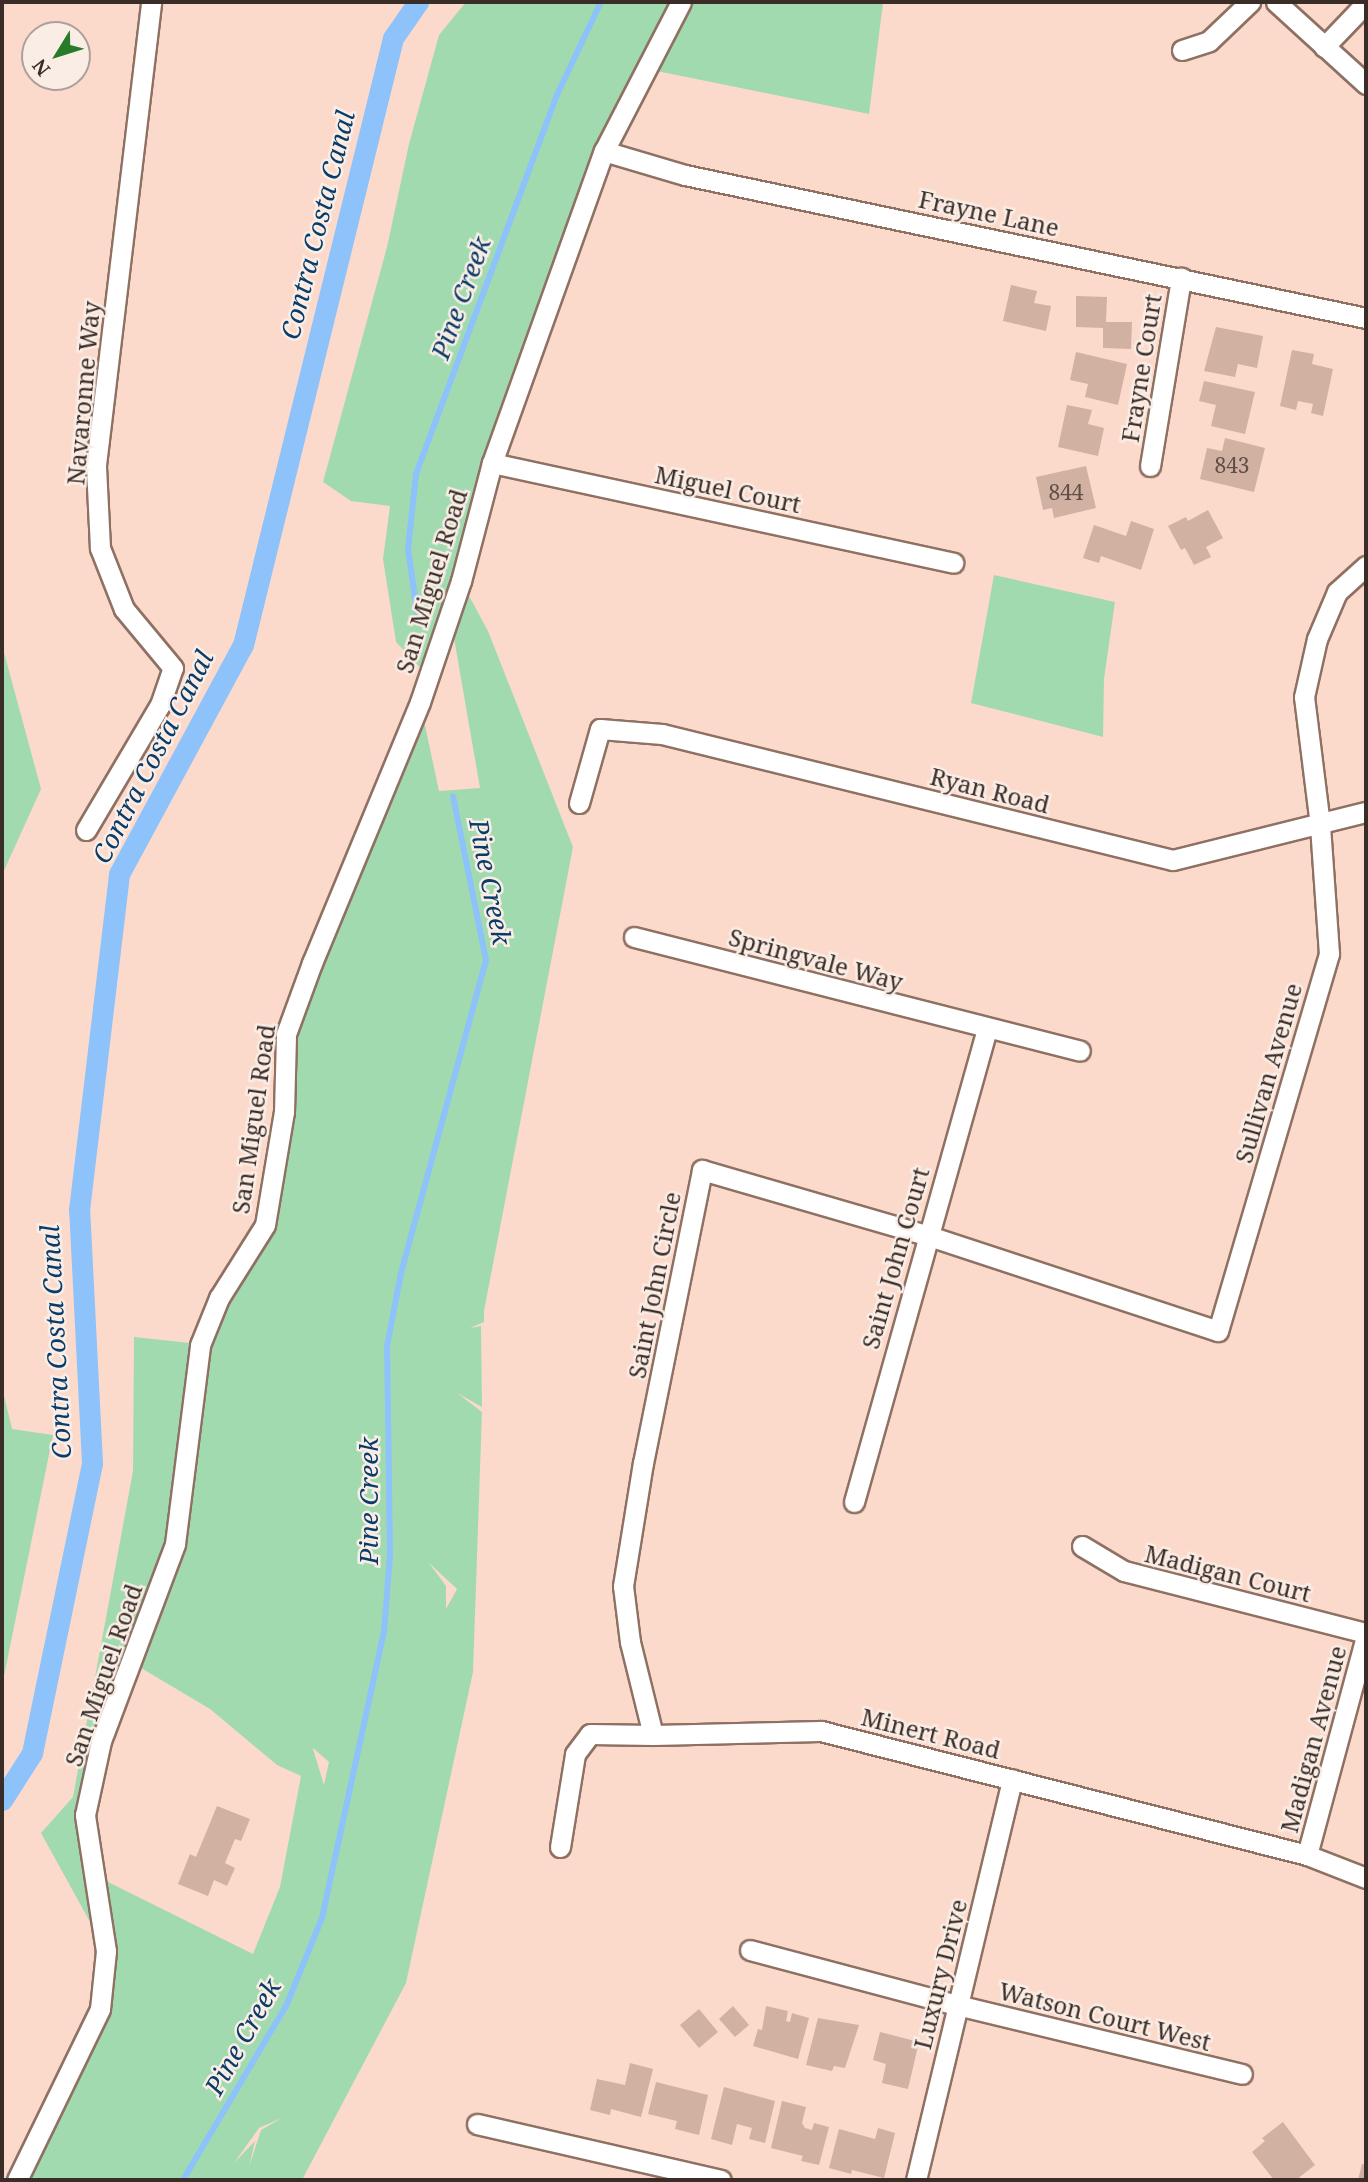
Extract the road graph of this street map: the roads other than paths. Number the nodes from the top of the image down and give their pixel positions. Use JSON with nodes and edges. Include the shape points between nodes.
{"nodes":[{"id":1,"x":151,"y":2,"type":"edge"},
{"id":2,"x":681,"y":2,"type":"edge"},
{"id":3,"x":1250,"y":2,"type":"edge"},
{"id":4,"x":1276,"y":2,"type":"edge"},
{"id":5,"x":1366,"y":3,"type":"edge"},
{"id":6,"x":1324,"y":47,"type":"junction"},
{"id":7,"x":1182,"y":50,"type":"dead end"},
{"id":8,"x":1366,"y":85,"type":"edge"},
{"id":9,"x":604,"y":151,"type":"junction"},
{"id":10,"x":1181,"y":278,"type":"junction"},
{"id":11,"x":1366,"y":318,"type":"edge"},
{"id":12,"x":492,"y":463,"type":"junction"},
{"id":13,"x":1150,"y":466,"type":"dead end"},
{"id":14,"x":953,"y":563,"type":"dead end"},
{"id":15,"x":1366,"y":566,"type":"edge"},
{"id":16,"x":579,"y":803,"type":"dead end"},
{"id":17,"x":1366,"y":812,"type":"edge"},
{"id":18,"x":1320,"y":825,"type":"junction"},
{"id":19,"x":86,"y":831,"type":"dead end"},
{"id":20,"x":634,"y":937,"type":"dead end"},
{"id":21,"x":987,"y":1028,"type":"junction"},
{"id":22,"x":1080,"y":1051,"type":"dead end"},
{"id":23,"x":926,"y":1236,"type":"junction"},
{"id":24,"x":1218,"y":1331,"type":"joint"},
{"id":25,"x":854,"y":1502,"type":"dead end"},
{"id":26,"x":1082,"y":1546,"type":"dead end"},
{"id":27,"x":1366,"y":1635,"type":"edge"},
{"id":28,"x":653,"y":1735,"type":"junction"},
{"id":29,"x":1012,"y":1779,"type":"junction"},
{"id":30,"x":560,"y":1847,"type":"dead end"},
{"id":31,"x":1307,"y":1855,"type":"junction"},
{"id":32,"x":1366,"y":1878,"type":"edge"},
{"id":33,"x":750,"y":1950,"type":"dead end"},
{"id":34,"x":957,"y":2005,"type":"junction"},
{"id":35,"x":1242,"y":2074,"type":"dead end"},
{"id":36,"x":477,"y":2124,"type":"dead end"},
{"id":37,"x":665,"y":2174,"type":"edge"},
{"id":38,"x":17,"y":2180,"type":"edge"},
{"id":39,"x":721,"y":2180,"type":"edge"},
{"id":40,"x":916,"y":2180,"type":"edge"}],
"edges":[{"from":1,"to":19,"type":"street","name":"Navaronne Way","via":[[96,465],[100,548],[124,609],[173,668],[160,705]]},
{"from":2,"to":9,"type":"street","name":"San Miguel Road"},
{"from":3,"to":7,"type":"street","via":[[1209,41]]},
{"from":4,"to":6,"type":"street"},
{"from":5,"to":6,"type":"street"},
{"from":6,"to":8,"type":"street"},
{"from":9,"to":10,"type":"street","name":"Frayne Lane","via":[[685,175]]},
{"from":9,"to":12,"type":"street","name":"San Miguel Road"},
{"from":10,"to":11,"type":"street","name":"Frayne Lane"},
{"from":10,"to":13,"type":"street","name":"Frayne Court"},
{"from":12,"to":14,"type":"street","name":"Miguel Court"},
{"from":12,"to":38,"type":"street","name":"San Miguel Road","via":[[461,581],[420,702],[286,1034],[284,1112],[265,1225],[219,1298],[200,1345],[174,1544],[101,1741],[85,1815],[106,1951],[100,2008]]},
{"from":15,"to":18,"type":"street","name":"Sullivan Avenue","via":[[1337,592],[1317,639],[1304,697]]},
{"from":16,"to":18,"type":"street","name":"Ryan Road","via":[[600,730],[662,734],[1173,860]]},
{"from":17,"to":18,"type":"street","name":"Ryan Road"},
{"from":18,"to":24,"type":"street","name":"Sullivan Avenue","via":[[1329,954]]},
{"from":20,"to":21,"type":"street","name":"Springvale Way"},
{"from":21,"to":22,"type":"street","name":"Springvale Way"},
{"from":21,"to":23,"type":"street","name":"Saint John Court"},
{"from":23,"to":24,"type":"street","name":"Saint John Circle"},
{"from":23,"to":25,"type":"street","name":"Saint John Court"},
{"from":23,"to":28,"type":"street","name":"Saint John Circle","via":[[702,1170],[623,1586],[630,1642]]},
{"from":26,"to":27,"type":"street","name":"Madigan Court","via":[[1124,1571]]},
{"from":27,"to":31,"type":"street","name":"Madigan Avenue"},
{"from":28,"to":29,"type":"street","name":"Minert Road","via":[[821,1731]]},
{"from":28,"to":30,"type":"street","name":"Minert Road","via":[[590,1734],[575,1754]]},
{"from":29,"to":31,"type":"street","name":"Minert Road"},
{"from":29,"to":34,"type":"street","name":"Luxury Drive"},
{"from":31,"to":32,"type":"street","name":"Minert Road"},
{"from":33,"to":34,"type":"street","name":"Watson Court West"},
{"from":34,"to":35,"type":"street","name":"Watson Court West"},
{"from":34,"to":40,"type":"street","name":"Luxury Drive"},
{"from":36,"to":37,"type":"street"},
{"from":37,"to":39,"type":"street"}]}
